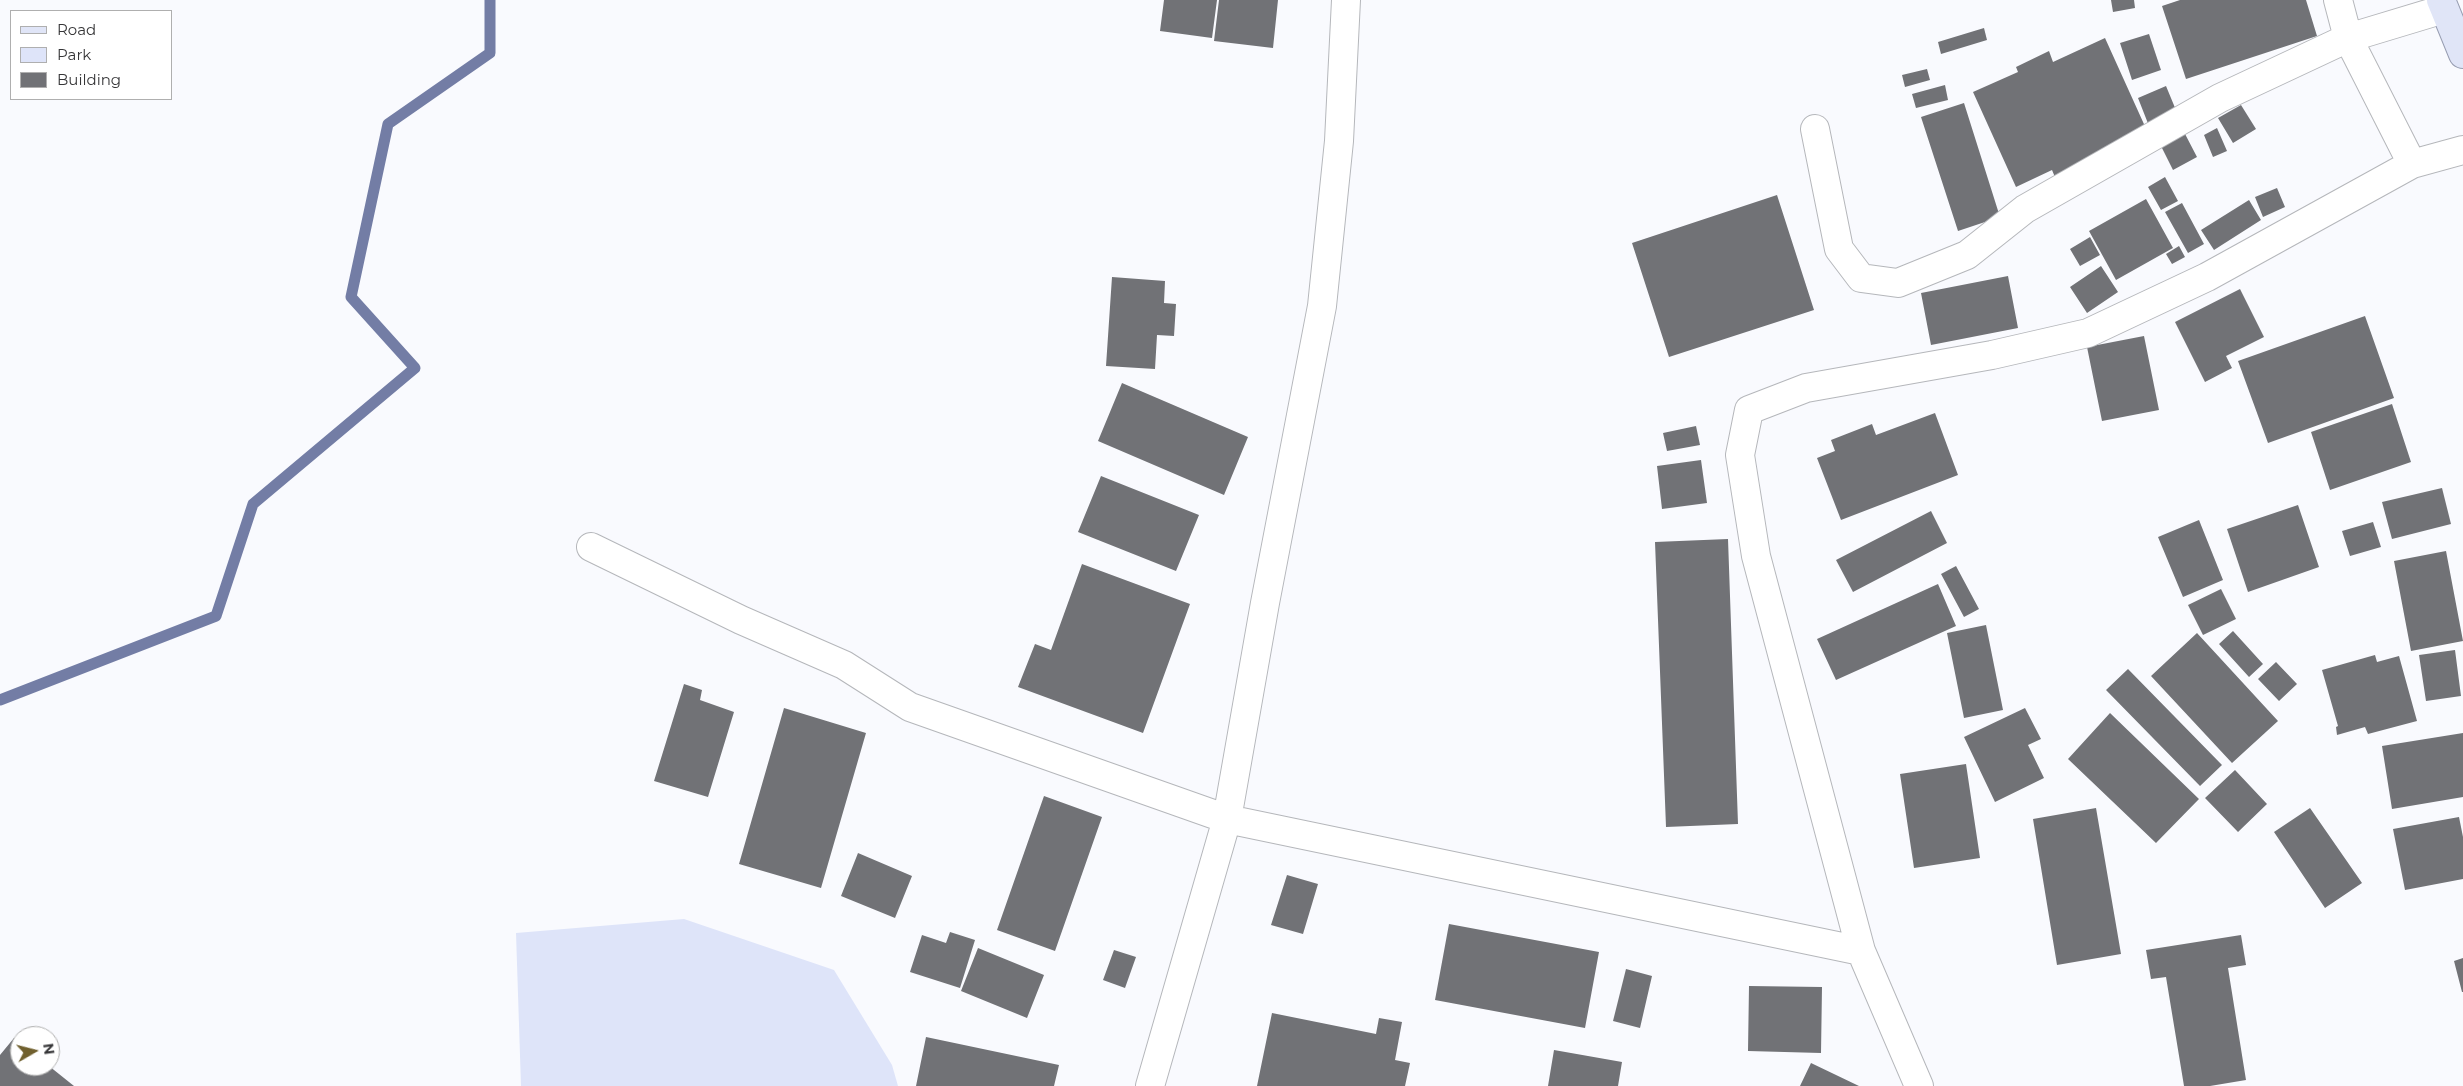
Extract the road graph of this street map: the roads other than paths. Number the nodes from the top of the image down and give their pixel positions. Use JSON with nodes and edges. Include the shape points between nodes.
{"nodes":[{"id":1,"x":1346,"y":0,"type":"edge"},
{"id":2,"x":2338,"y":0,"type":"edge"},
{"id":3,"x":2443,"y":4,"type":"edge"},
{"id":4,"x":2348,"y":38,"type":"junction"},
{"id":5,"x":2463,"y":54,"type":"edge"},
{"id":6,"x":1815,"y":129,"type":"dead end"},
{"id":7,"x":2463,"y":150,"type":"edge"},
{"id":8,"x":2412,"y":164,"type":"junction"},
{"id":9,"x":591,"y":547,"type":"dead end"},
{"id":10,"x":1227,"y":819,"type":"junction"},
{"id":11,"x":1861,"y":951,"type":"junction"},
{"id":12,"x":1150,"y":1086,"type":"edge"},
{"id":13,"x":1919,"y":1086,"type":"edge"}],
"edges":[{"from":1,"to":10,"type":"street","via":[[1339,141],[1322,306]]},
{"from":2,"to":4,"type":"street"},
{"from":3,"to":4,"type":"street"},
{"from":3,"to":5,"type":"main road"},
{"from":4,"to":6,"type":"street","via":[[2220,98],[2025,210],[1967,255],[1898,283],[1862,278],[1839,249]]},
{"from":4,"to":8,"type":"street"},
{"from":7,"to":8,"type":"street"},
{"from":8,"to":11,"type":"street","via":[[2207,277],[2088,333],[1992,355],[1806,388],[1749,410],[1740,455],[1756,556]]},
{"from":9,"to":10,"type":"street","via":[[740,620],[844,665],[910,706]]},
{"from":10,"to":11,"type":"street"},
{"from":10,"to":12,"type":"street"},
{"from":11,"to":13,"type":"street"}]}
